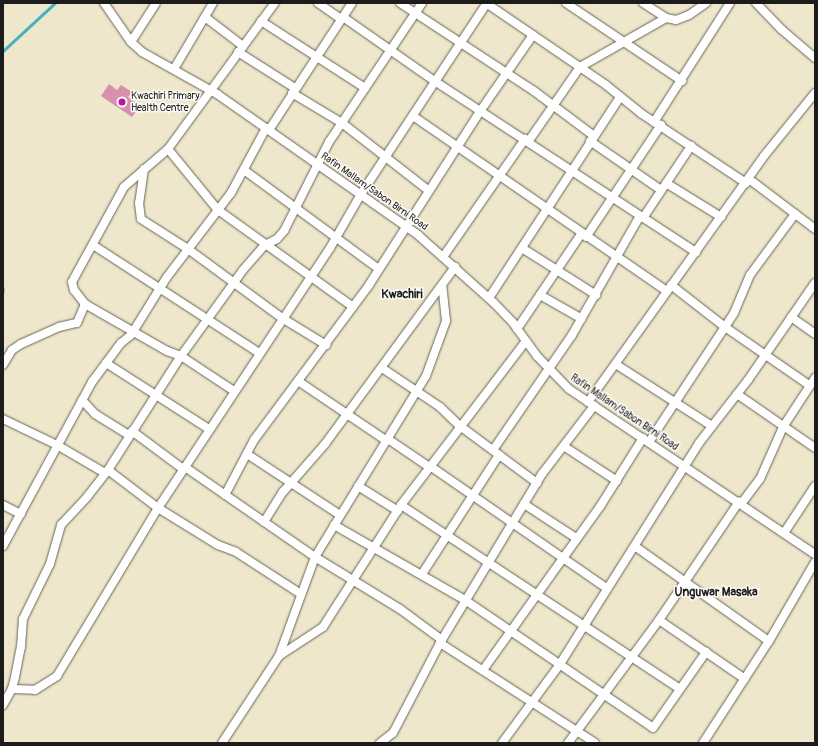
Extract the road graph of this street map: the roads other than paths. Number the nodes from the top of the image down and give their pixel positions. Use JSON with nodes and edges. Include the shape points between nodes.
{"nodes":[{"id":1,"x":104,"y":3,"type":"edge"},
{"id":2,"x":156,"y":3,"type":"edge"},
{"id":3,"x":213,"y":3,"type":"edge"},
{"id":4,"x":275,"y":3,"type":"edge"},
{"id":5,"x":318,"y":3,"type":"edge"},
{"id":6,"x":352,"y":3,"type":"edge"},
{"id":7,"x":400,"y":3,"type":"edge"},
{"id":8,"x":422,"y":3,"type":"edge"},
{"id":9,"x":487,"y":3,"type":"edge"},
{"id":10,"x":566,"y":3,"type":"edge"},
{"id":11,"x":643,"y":3,"type":"edge"},
{"id":12,"x":706,"y":3,"type":"edge"},
{"id":13,"x":730,"y":3,"type":"edge"},
{"id":14,"x":756,"y":3,"type":"edge"},
{"id":15,"x":415,"y":13,"type":"junction"},
{"id":16,"x":205,"y":17,"type":"junction"},
{"id":17,"x":342,"y":18,"type":"junction"},
{"id":18,"x":666,"y":18,"type":"junction"},
{"id":19,"x":261,"y":21,"type":"junction"},
{"id":20,"x":533,"y":35,"type":"junction"},
{"id":21,"x":130,"y":42,"type":"junction"},
{"id":22,"x":623,"y":42,"type":"junction"},
{"id":23,"x":462,"y":43,"type":"junction"},
{"id":24,"x":241,"y":49,"type":"junction"},
{"id":25,"x":391,"y":50,"type":"junction"},
{"id":26,"x":315,"y":58,"type":"junction"},
{"id":27,"x":815,"y":58,"type":"edge"},
{"id":28,"x":580,"y":67,"type":"junction"},
{"id":29,"x":174,"y":69,"type":"junction"},
{"id":30,"x":506,"y":74,"type":"junction"},
{"id":31,"x":682,"y":81,"type":"junction"},
{"id":32,"x":436,"y":82,"type":"junction"},
{"id":33,"x":365,"y":88,"type":"junction"},
{"id":34,"x":211,"y":90,"type":"junction"},
{"id":35,"x":293,"y":90,"type":"junction"},
{"id":36,"x":815,"y":93,"type":"edge"},
{"id":37,"x":620,"y":97,"type":"junction"},
{"id":38,"x":554,"y":106,"type":"junction"},
{"id":39,"x":481,"y":110,"type":"junction"},
{"id":40,"x":414,"y":116,"type":"junction"},
{"id":41,"x":342,"y":123,"type":"junction"},
{"id":42,"x":657,"y":124,"type":"junction"},
{"id":43,"x":268,"y":129,"type":"junction"},
{"id":44,"x":592,"y":139,"type":"junction"},
{"id":45,"x":527,"y":140,"type":"junction"},
{"id":46,"x":691,"y":146,"type":"junction"},
{"id":47,"x":458,"y":147,"type":"junction"},
{"id":48,"x":168,"y":150,"type":"junction"},
{"id":49,"x":386,"y":157,"type":"junction"},
{"id":50,"x":317,"y":164,"type":"junction"},
{"id":51,"x":144,"y":169,"type":"junction"},
{"id":52,"x":631,"y":169,"type":"junction"},
{"id":53,"x":244,"y":170,"type":"junction"},
{"id":54,"x":571,"y":170,"type":"junction"},
{"id":55,"x":501,"y":177,"type":"junction"},
{"id":56,"x":748,"y":181,"type":"junction"},
{"id":57,"x":663,"y":186,"type":"junction"},
{"id":58,"x":430,"y":191,"type":"junction"},
{"id":59,"x":361,"y":194,"type":"junction"},
{"id":60,"x":612,"y":198,"type":"junction"},
{"id":61,"x":296,"y":206,"type":"junction"},
{"id":62,"x":546,"y":209,"type":"junction"},
{"id":63,"x":218,"y":210,"type":"junction"},
{"id":64,"x":795,"y":214,"type":"junction"},
{"id":65,"x":642,"y":217,"type":"junction"},
{"id":66,"x":721,"y":217,"type":"junction"},
{"id":67,"x":407,"y":226,"type":"junction"},
{"id":68,"x":815,"y":229,"type":"edge"},
{"id":69,"x":583,"y":235,"type":"junction"},
{"id":70,"x":336,"y":238,"type":"junction"},
{"id":71,"x":93,"y":245,"type":"junction"},
{"id":72,"x":265,"y":245,"type":"junction"},
{"id":73,"x":522,"y":248,"type":"junction"},
{"id":74,"x":188,"y":249,"type":"junction"},
{"id":75,"x":696,"y":252,"type":"junction"},
{"id":76,"x":443,"y":257,"type":"junction"},
{"id":77,"x":616,"y":258,"type":"junction"},
{"id":78,"x":455,"y":267,"type":"junction"},
{"id":79,"x":380,"y":269,"type":"junction"},
{"id":80,"x":556,"y":270,"type":"junction"},
{"id":81,"x":312,"y":275,"type":"junction"},
{"id":82,"x":815,"y":283,"type":"edge"},
{"id":83,"x":233,"y":284,"type":"junction"},
{"id":84,"x":442,"y":285,"type":"junction"},
{"id":85,"x":161,"y":287,"type":"junction"},
{"id":86,"x":669,"y":288,"type":"junction"},
{"id":87,"x":540,"y":295,"type":"junction"},
{"id":88,"x":596,"y":295,"type":"junction"},
{"id":89,"x":489,"y":298,"type":"junction"},
{"id":90,"x":85,"y":304,"type":"junction"},
{"id":91,"x":353,"y":307,"type":"junction"},
{"id":92,"x":791,"y":317,"type":"junction"},
{"id":93,"x":282,"y":318,"type":"junction"},
{"id":94,"x":582,"y":319,"type":"junction"},
{"id":95,"x":207,"y":320,"type":"junction"},
{"id":96,"x":725,"y":327,"type":"junction"},
{"id":97,"x":517,"y":329,"type":"junction"},
{"id":98,"x":134,"y":331,"type":"junction"},
{"id":99,"x":815,"y":334,"type":"edge"},
{"id":100,"x":526,"y":341,"type":"junction"},
{"id":101,"x":326,"y":345,"type":"junction"},
{"id":102,"x":259,"y":353,"type":"junction"},
{"id":103,"x":181,"y":356,"type":"junction"},
{"id":104,"x":764,"y":356,"type":"junction"},
{"id":105,"x":106,"y":363,"type":"junction"},
{"id":106,"x":617,"y":365,"type":"junction"},
{"id":107,"x":3,"y":366,"type":"edge"},
{"id":108,"x":382,"y":368,"type":"junction"},
{"id":109,"x":548,"y":369,"type":"junction"},
{"id":110,"x":298,"y":381,"type":"junction"},
{"id":111,"x":812,"y":383,"type":"edge"},
{"id":112,"x":234,"y":391,"type":"junction"},
{"id":113,"x":418,"y":392,"type":"junction"},
{"id":114,"x":737,"y":394,"type":"junction"},
{"id":115,"x":156,"y":395,"type":"junction"},
{"id":116,"x":82,"y":400,"type":"junction"},
{"id":117,"x":674,"y":403,"type":"junction"},
{"id":118,"x":591,"y":404,"type":"junction"},
{"id":119,"x":348,"y":414,"type":"junction"},
{"id":120,"x":3,"y":419,"type":"edge"},
{"id":121,"x":460,"y":426,"type":"junction"},
{"id":122,"x":712,"y":426,"type":"junction"},
{"id":123,"x":783,"y":426,"type":"junction"},
{"id":124,"x":209,"y":429,"type":"junction"},
{"id":125,"x":131,"y":433,"type":"junction"},
{"id":126,"x":388,"y":440,"type":"junction"},
{"id":127,"x":646,"y":440,"type":"junction"},
{"id":128,"x":57,"y":445,"type":"junction"},
{"id":129,"x":565,"y":447,"type":"junction"},
{"id":130,"x":815,"y":448,"type":"edge"},
{"id":131,"x":496,"y":452,"type":"junction"},
{"id":132,"x":247,"y":454,"type":"junction"},
{"id":133,"x":685,"y":466,"type":"junction"},
{"id":134,"x":430,"y":467,"type":"junction"},
{"id":135,"x":184,"y":468,"type":"junction"},
{"id":136,"x":107,"y":471,"type":"junction"},
{"id":137,"x":617,"y":481,"type":"junction"},
{"id":138,"x":537,"y":483,"type":"junction"},
{"id":139,"x":290,"y":484,"type":"junction"},
{"id":140,"x":358,"y":486,"type":"junction"},
{"id":141,"x":815,"y":486,"type":"edge"},
{"id":142,"x":225,"y":495,"type":"junction"},
{"id":143,"x":472,"y":495,"type":"junction"},
{"id":144,"x":740,"y":503,"type":"junction"},
{"id":145,"x":524,"y":504,"type":"junction"},
{"id":146,"x":3,"y":505,"type":"edge"},
{"id":147,"x":158,"y":508,"type":"junction"},
{"id":148,"x":400,"y":508,"type":"junction"},
{"id":149,"x":21,"y":514,"type":"junction"},
{"id":150,"x":340,"y":515,"type":"junction"},
{"id":151,"x":264,"y":522,"type":"junction"},
{"id":152,"x":512,"y":523,"type":"junction"},
{"id":153,"x":334,"y":525,"type":"junction"},
{"id":154,"x":784,"y":533,"type":"junction"},
{"id":155,"x":446,"y":534,"type":"junction"},
{"id":156,"x":576,"y":538,"type":"junction"},
{"id":157,"x":815,"y":543,"type":"edge"},
{"id":158,"x":3,"y":546,"type":"edge"},
{"id":159,"x":372,"y":547,"type":"junction"},
{"id":160,"x":636,"y":547,"type":"junction"},
{"id":161,"x":812,"y":552,"type":"edge"},
{"id":162,"x":314,"y":557,"type":"junction"},
{"id":163,"x":561,"y":557,"type":"junction"},
{"id":164,"x":489,"y":562,"type":"junction"},
{"id":165,"x":815,"y":562,"type":"edge"},
{"id":166,"x":422,"y":574,"type":"junction"},
{"id":167,"x":685,"y":581,"type":"junction"},
{"id":168,"x":352,"y":582,"type":"junction"},
{"id":169,"x":606,"y":588,"type":"junction"},
{"id":170,"x":538,"y":593,"type":"junction"},
{"id":171,"x":301,"y":594,"type":"junction"},
{"id":172,"x":465,"y":600,"type":"junction"},
{"id":173,"x":659,"y":620,"type":"junction"},
{"id":174,"x":584,"y":624,"type":"junction"},
{"id":175,"x":512,"y":631,"type":"junction"},
{"id":176,"x":441,"y":641,"type":"junction"},
{"id":177,"x":769,"y":641,"type":"junction"},
{"id":178,"x":706,"y":652,"type":"junction"},
{"id":179,"x":279,"y":656,"type":"junction"},
{"id":180,"x":631,"y":657,"type":"junction"},
{"id":181,"x":560,"y":664,"type":"junction"},
{"id":182,"x":483,"y":670,"type":"junction"},
{"id":183,"x":746,"y":679,"type":"junction"},
{"id":184,"x":680,"y":689,"type":"junction"},
{"id":185,"x":12,"y":690,"type":"junction"},
{"id":186,"x":604,"y":694,"type":"junction"},
{"id":187,"x":533,"y":702,"type":"junction"},
{"id":188,"x":3,"y":705,"type":"edge"},
{"id":189,"x":577,"y":731,"type":"junction"},
{"id":190,"x":222,"y":743,"type":"edge"},
{"id":191,"x":380,"y":743,"type":"edge"},
{"id":192,"x":502,"y":743,"type":"edge"},
{"id":193,"x":568,"y":743,"type":"edge"},
{"id":194,"x":595,"y":743,"type":"edge"},
{"id":195,"x":703,"y":743,"type":"edge"}],
"edges":[{"from":1,"to":21,"type":"street","name":"Rafin Mallam/Sabon Birni Road"},
{"from":2,"to":21,"type":"street"},
{"from":3,"to":16,"type":"street"},
{"from":4,"to":19,"type":"street"},
{"from":5,"to":17,"type":"street"},
{"from":6,"to":17,"type":"street"},
{"from":7,"to":15,"type":"street"},
{"from":8,"to":15,"type":"street"},
{"from":9,"to":20,"type":"street"},
{"from":9,"to":23,"type":"street"},
{"from":10,"to":22,"type":"street"},
{"from":11,"to":18,"type":"street"},
{"from":12,"to":18,"type":"street","via":[[683,18]]},
{"from":13,"to":31,"type":"street"},
{"from":14,"to":27,"type":"street"},
{"from":15,"to":23,"type":"street"},
{"from":15,"to":25,"type":"street"},
{"from":16,"to":24,"type":"street"},
{"from":16,"to":29,"type":"street"},
{"from":17,"to":25,"type":"street"},
{"from":17,"to":26,"type":"street"},
{"from":18,"to":22,"type":"street"},
{"from":19,"to":24,"type":"street"},
{"from":19,"to":26,"type":"street"},
{"from":20,"to":28,"type":"street"},
{"from":20,"to":30,"type":"street"},
{"from":21,"to":29,"type":"street","name":"Rafin Mallam/Sabon Birni Road","via":[[142,52]]},
{"from":22,"to":28,"type":"street"},
{"from":22,"to":31,"type":"street"},
{"from":23,"to":30,"type":"street"},
{"from":23,"to":32,"type":"street"},
{"from":24,"to":34,"type":"street"},
{"from":24,"to":35,"type":"street"},
{"from":25,"to":32,"type":"street"},
{"from":25,"to":33,"type":"street"},
{"from":26,"to":33,"type":"street"},
{"from":26,"to":35,"type":"street"},
{"from":28,"to":37,"type":"street"},
{"from":28,"to":38,"type":"street"},
{"from":29,"to":34,"type":"street","name":"Rafin Mallam/Sabon Birni Road"},
{"from":30,"to":38,"type":"street"},
{"from":30,"to":39,"type":"street"},
{"from":31,"to":42,"type":"street"},
{"from":32,"to":39,"type":"street"},
{"from":32,"to":40,"type":"street"},
{"from":33,"to":41,"type":"street"},
{"from":34,"to":43,"type":"street","name":"Rafin Mallam/Sabon Birni Road"},
{"from":34,"to":48,"type":"street"},
{"from":35,"to":41,"type":"street"},
{"from":35,"to":43,"type":"street"},
{"from":36,"to":56,"type":"street"},
{"from":37,"to":42,"type":"street"},
{"from":37,"to":44,"type":"street"},
{"from":38,"to":44,"type":"street"},
{"from":38,"to":45,"type":"street"},
{"from":39,"to":45,"type":"street"},
{"from":39,"to":47,"type":"street"},
{"from":40,"to":47,"type":"street"},
{"from":40,"to":49,"type":"street"},
{"from":41,"to":49,"type":"street"},
{"from":41,"to":50,"type":"street"},
{"from":42,"to":46,"type":"street"},
{"from":42,"to":52,"type":"street"},
{"from":43,"to":50,"type":"street","name":"Rafin Mallam/Sabon Birni Road"},
{"from":43,"to":53,"type":"street"},
{"from":44,"to":52,"type":"street"},
{"from":44,"to":54,"type":"street"},
{"from":45,"to":54,"type":"street"},
{"from":45,"to":55,"type":"street"},
{"from":46,"to":56,"type":"street"},
{"from":46,"to":57,"type":"street"},
{"from":47,"to":55,"type":"street"},
{"from":47,"to":58,"type":"street"},
{"from":48,"to":51,"type":"street"},
{"from":48,"to":63,"type":"street"},
{"from":49,"to":58,"type":"street"},
{"from":49,"to":59,"type":"street"},
{"from":50,"to":59,"type":"street","name":"Rafin Mallam/Sabon Birni Road"},
{"from":50,"to":61,"type":"street"},
{"from":51,"to":71,"type":"street","via":[[124,187]]},
{"from":51,"to":74,"type":"street","via":[[139,203],[141,219]]},
{"from":52,"to":57,"type":"street"},
{"from":52,"to":60,"type":"street"},
{"from":53,"to":61,"type":"street"},
{"from":53,"to":63,"type":"street"},
{"from":54,"to":60,"type":"street"},
{"from":54,"to":62,"type":"street"},
{"from":55,"to":62,"type":"street"},
{"from":55,"to":76,"type":"street"},
{"from":56,"to":64,"type":"street"},
{"from":56,"to":66,"type":"street"},
{"from":57,"to":65,"type":"street"},
{"from":57,"to":66,"type":"street"},
{"from":58,"to":67,"type":"street"},
{"from":59,"to":67,"type":"street","name":"Rafin Mallam/Sabon Birni Road"},
{"from":59,"to":70,"type":"street"},
{"from":60,"to":65,"type":"street"},
{"from":60,"to":69,"type":"street"},
{"from":61,"to":70,"type":"street"},
{"from":61,"to":72,"type":"street","via":[[284,231],[277,239]]},
{"from":62,"to":69,"type":"street"},
{"from":62,"to":73,"type":"street"},
{"from":63,"to":72,"type":"street"},
{"from":63,"to":74,"type":"street"},
{"from":64,"to":68,"type":"street"},
{"from":64,"to":96,"type":"street","via":[[750,275],[740,303]]},
{"from":65,"to":75,"type":"street"},
{"from":65,"to":77,"type":"street"},
{"from":66,"to":75,"type":"street"},
{"from":67,"to":76,"type":"street","name":"Rafin Mallam/Sabon Birni Road"},
{"from":67,"to":79,"type":"street"},
{"from":69,"to":77,"type":"street"},
{"from":69,"to":80,"type":"street"},
{"from":70,"to":79,"type":"street"},
{"from":70,"to":81,"type":"street"},
{"from":71,"to":85,"type":"street"},
{"from":71,"to":90,"type":"street","via":[[72,282],[74,290]]},
{"from":72,"to":81,"type":"street"},
{"from":72,"to":83,"type":"street"},
{"from":73,"to":80,"type":"street"},
{"from":73,"to":89,"type":"street"},
{"from":74,"to":83,"type":"street"},
{"from":74,"to":85,"type":"street"},
{"from":75,"to":86,"type":"street"},
{"from":76,"to":78,"type":"street","name":"Rafin Mallam/Sabon Birni Road"},
{"from":77,"to":86,"type":"street"},
{"from":77,"to":88,"type":"street"},
{"from":78,"to":84,"type":"street"},
{"from":78,"to":89,"type":"street","name":"Rafin Mallam/Sabon Birni Road"},
{"from":79,"to":91,"type":"street"},
{"from":80,"to":87,"type":"street"},
{"from":80,"to":88,"type":"street"},
{"from":81,"to":91,"type":"street"},
{"from":81,"to":93,"type":"street"},
{"from":82,"to":92,"type":"street"},
{"from":83,"to":93,"type":"street"},
{"from":83,"to":95,"type":"street"},
{"from":84,"to":108,"type":"street"},
{"from":84,"to":113,"type":"street","via":[[446,321]]},
{"from":85,"to":95,"type":"street"},
{"from":85,"to":98,"type":"street"},
{"from":86,"to":96,"type":"street"},
{"from":86,"to":106,"type":"street"},
{"from":87,"to":94,"type":"street"},
{"from":87,"to":97,"type":"street"},
{"from":88,"to":94,"type":"street"},
{"from":89,"to":97,"type":"street","name":"Rafin Mallam/Sabon Birni Road"},
{"from":90,"to":98,"type":"street"},
{"from":90,"to":107,"type":"street","via":[[77,323],[59,327],[21,344],[12,350]]},
{"from":91,"to":101,"type":"street"},
{"from":92,"to":99,"type":"street"},
{"from":92,"to":104,"type":"street"},
{"from":93,"to":101,"type":"street"},
{"from":93,"to":102,"type":"street"},
{"from":94,"to":109,"type":"street"},
{"from":95,"to":102,"type":"street"},
{"from":95,"to":103,"type":"street"},
{"from":96,"to":104,"type":"street"},
{"from":96,"to":117,"type":"street"},
{"from":97,"to":100,"type":"street","name":"Rafin Mallam/Sabon Birni Road"},
{"from":98,"to":103,"type":"street","via":[[167,352]]},
{"from":98,"to":105,"type":"street"},
{"from":100,"to":109,"type":"street","name":"Rafin Mallam/Sabon Birni Road"},
{"from":100,"to":121,"type":"street"},
{"from":101,"to":110,"type":"street"},
{"from":102,"to":112,"type":"street"},
{"from":103,"to":112,"type":"street"},
{"from":103,"to":115,"type":"street"},
{"from":104,"to":111,"type":"street"},
{"from":104,"to":114,"type":"street"},
{"from":105,"to":115,"type":"street"},
{"from":105,"to":116,"type":"street"},
{"from":106,"to":117,"type":"street"},
{"from":106,"to":118,"type":"street"},
{"from":108,"to":113,"type":"street"},
{"from":108,"to":119,"type":"street"},
{"from":109,"to":118,"type":"street","name":"Rafin Mallam/Sabon Birni Road"},
{"from":109,"to":131,"type":"street"},
{"from":110,"to":119,"type":"street"},
{"from":110,"to":132,"type":"street","via":[[277,407]]},
{"from":111,"to":123,"type":"street"},
{"from":112,"to":124,"type":"street"},
{"from":113,"to":121,"type":"street","via":[[440,406]]},
{"from":113,"to":126,"type":"street"},
{"from":114,"to":122,"type":"street"},
{"from":114,"to":123,"type":"street"},
{"from":115,"to":124,"type":"street"},
{"from":115,"to":125,"type":"street"},
{"from":116,"to":125,"type":"street","via":[[95,414]]},
{"from":116,"to":128,"type":"street"},
{"from":117,"to":122,"type":"street"},
{"from":117,"to":127,"type":"street"},
{"from":118,"to":127,"type":"street","name":"Rafin Mallam/Sabon Birni Road"},
{"from":118,"to":129,"type":"street"},
{"from":119,"to":126,"type":"street"},
{"from":119,"to":139,"type":"street"},
{"from":120,"to":128,"type":"street"},
{"from":121,"to":131,"type":"street"},
{"from":121,"to":134,"type":"street"},
{"from":122,"to":133,"type":"street"},
{"from":123,"to":130,"type":"street"},
{"from":123,"to":144,"type":"street","via":[[760,479]]},
{"from":124,"to":135,"type":"street"},
{"from":125,"to":135,"type":"street"},
{"from":125,"to":136,"type":"street"},
{"from":126,"to":134,"type":"street"},
{"from":126,"to":140,"type":"street"},
{"from":127,"to":133,"type":"street","name":"Rafin Mallam/Sabon Birni Road"},
{"from":127,"to":137,"type":"street"},
{"from":128,"to":136,"type":"street"},
{"from":128,"to":149,"type":"street"},
{"from":129,"to":137,"type":"street"},
{"from":129,"to":138,"type":"street"},
{"from":131,"to":138,"type":"street"},
{"from":131,"to":143,"type":"street"},
{"from":132,"to":139,"type":"street"},
{"from":132,"to":142,"type":"street"},
{"from":133,"to":144,"type":"street","name":"Rafin Mallam/Sabon Birni Road"},
{"from":133,"to":160,"type":"street"},
{"from":134,"to":143,"type":"street"},
{"from":134,"to":148,"type":"street"},
{"from":135,"to":142,"type":"street"},
{"from":135,"to":147,"type":"street"},
{"from":136,"to":147,"type":"street"},
{"from":136,"to":185,"type":"street","via":[[58,530],[50,564],[23,619],[21,647]]},
{"from":137,"to":156,"type":"street"},
{"from":138,"to":145,"type":"street"},
{"from":139,"to":150,"type":"street"},
{"from":139,"to":151,"type":"street"},
{"from":140,"to":148,"type":"street"},
{"from":140,"to":150,"type":"street"},
{"from":141,"to":154,"type":"street"},
{"from":142,"to":151,"type":"street"},
{"from":143,"to":152,"type":"street"},
{"from":143,"to":155,"type":"street"},
{"from":144,"to":154,"type":"street","name":"Rafin Mallam/Sabon Birni Road"},
{"from":144,"to":167,"type":"street"},
{"from":145,"to":152,"type":"street"},
{"from":145,"to":156,"type":"street"},
{"from":146,"to":149,"type":"street"},
{"from":147,"to":171,"type":"street","via":[[218,545],[236,552]]},
{"from":147,"to":185,"type":"street","via":[[57,676],[35,690]]},
{"from":148,"to":155,"type":"street"},
{"from":148,"to":159,"type":"street"},
{"from":149,"to":158,"type":"street"},
{"from":150,"to":153,"type":"street"},
{"from":151,"to":162,"type":"street"},
{"from":152,"to":163,"type":"street"},
{"from":152,"to":164,"type":"street"},
{"from":153,"to":159,"type":"street"},
{"from":153,"to":162,"type":"street"},
{"from":154,"to":161,"type":"street","name":"Rafin Mallam/Sabon Birni Road"},
{"from":155,"to":164,"type":"street"},
{"from":155,"to":166,"type":"street"},
{"from":156,"to":163,"type":"street"},
{"from":157,"to":161,"type":"street"},
{"from":159,"to":166,"type":"street"},
{"from":159,"to":168,"type":"street"},
{"from":160,"to":167,"type":"street"},
{"from":160,"to":169,"type":"street"},
{"from":162,"to":168,"type":"street"},
{"from":162,"to":171,"type":"street"},
{"from":163,"to":169,"type":"street"},
{"from":163,"to":170,"type":"street"},
{"from":164,"to":170,"type":"street"},
{"from":164,"to":172,"type":"street"},
{"from":165,"to":177,"type":"street"},
{"from":166,"to":172,"type":"street"},
{"from":167,"to":173,"type":"street"},
{"from":167,"to":177,"type":"street"},
{"from":168,"to":176,"type":"street","via":[[400,609]]},
{"from":168,"to":179,"type":"street","via":[[323,627]]},
{"from":169,"to":174,"type":"street"},
{"from":170,"to":174,"type":"street"},
{"from":170,"to":175,"type":"street"},
{"from":171,"to":179,"type":"street"},
{"from":172,"to":175,"type":"street"},
{"from":172,"to":176,"type":"street"},
{"from":173,"to":178,"type":"street"},
{"from":173,"to":180,"type":"street"},
{"from":174,"to":180,"type":"street"},
{"from":174,"to":181,"type":"street"},
{"from":175,"to":181,"type":"street"},
{"from":175,"to":182,"type":"street"},
{"from":176,"to":182,"type":"street"},
{"from":176,"to":191,"type":"street","via":[[393,733]]},
{"from":177,"to":183,"type":"street"},
{"from":178,"to":183,"type":"street"},
{"from":178,"to":184,"type":"street"},
{"from":179,"to":190,"type":"street"},
{"from":180,"to":184,"type":"street"},
{"from":180,"to":186,"type":"street"},
{"from":181,"to":186,"type":"street"},
{"from":181,"to":187,"type":"street"},
{"from":182,"to":187,"type":"street"},
{"from":183,"to":195,"type":"street"},
{"from":184,"to":186,"type":"street","via":[[653,728]]},
{"from":185,"to":188,"type":"street"},
{"from":186,"to":189,"type":"street"},
{"from":187,"to":189,"type":"street"},
{"from":187,"to":192,"type":"street"},
{"from":189,"to":193,"type":"street"},
{"from":189,"to":194,"type":"street"}]}
